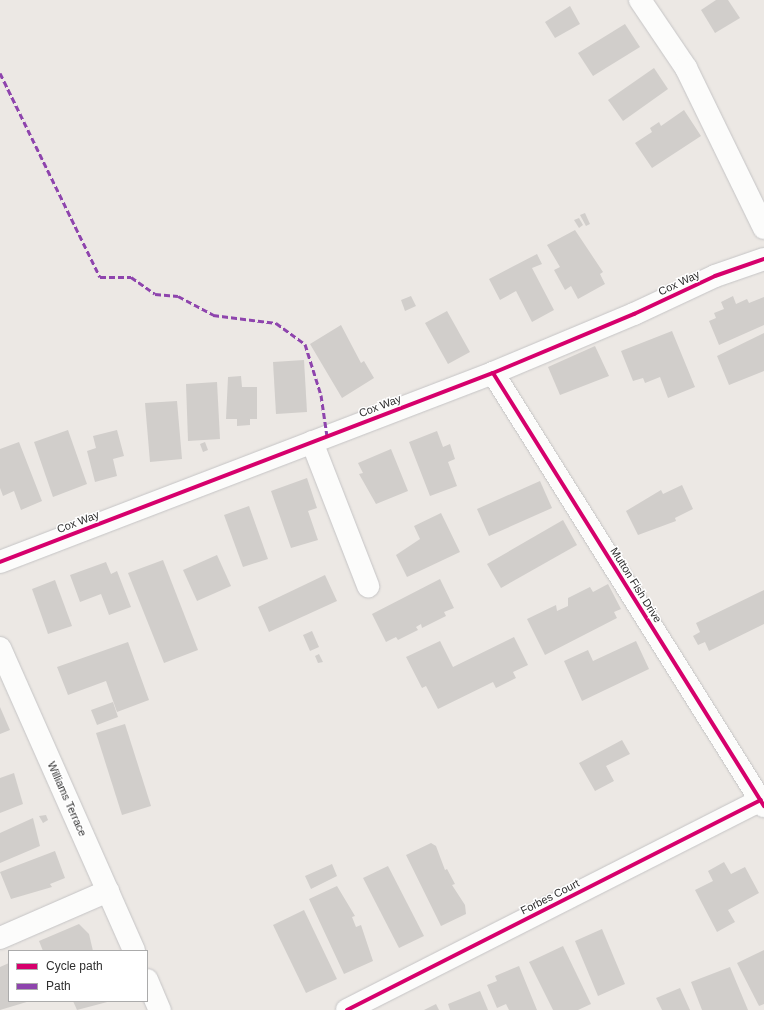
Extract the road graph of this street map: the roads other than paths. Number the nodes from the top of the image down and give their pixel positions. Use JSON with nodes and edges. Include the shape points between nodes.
{"nodes":[{"id":1,"x":640,"y":0,"type":"edge"},
{"id":2,"x":764,"y":228,"type":"edge"},
{"id":3,"x":764,"y":259,"type":"edge"},
{"id":4,"x":493,"y":373,"type":"junction"},
{"id":5,"x":312,"y":442,"type":"junction"},
{"id":6,"x":0,"y":562,"type":"edge"},
{"id":7,"x":368,"y":586,"type":"dead end"},
{"id":8,"x":0,"y":648,"type":"edge"},
{"id":9,"x":762,"y":803,"type":"edge"},
{"id":10,"x":108,"y":891,"type":"junction"},
{"id":11,"x":0,"y":938,"type":"edge"},
{"id":12,"x":134,"y":950,"type":"edge"},
{"id":13,"x":148,"y":982,"type":"edge"},
{"id":14,"x":160,"y":1010,"type":"edge"},
{"id":15,"x":347,"y":1010,"type":"edge"}],
"edges":[{"from":1,"to":2,"type":"street","via":[[686,68]]},
{"from":3,"to":4,"type":"street","name":"Cox Way","via":[[715,276]]},
{"from":4,"to":5,"type":"street","name":"Cox Way"},
{"from":4,"to":9,"type":"street","name":"Mutton Fish Drive"},
{"from":5,"to":6,"type":"street","name":"Cox Way"},
{"from":5,"to":7,"type":"street"},
{"from":8,"to":10,"type":"street","name":"Williams Terrace"},
{"from":9,"to":15,"type":"street","name":"Forbes Court"},
{"from":10,"to":11,"type":"street"},
{"from":10,"to":12,"type":"street","name":"Williams Terrace"},
{"from":13,"to":14,"type":"street"}]}
